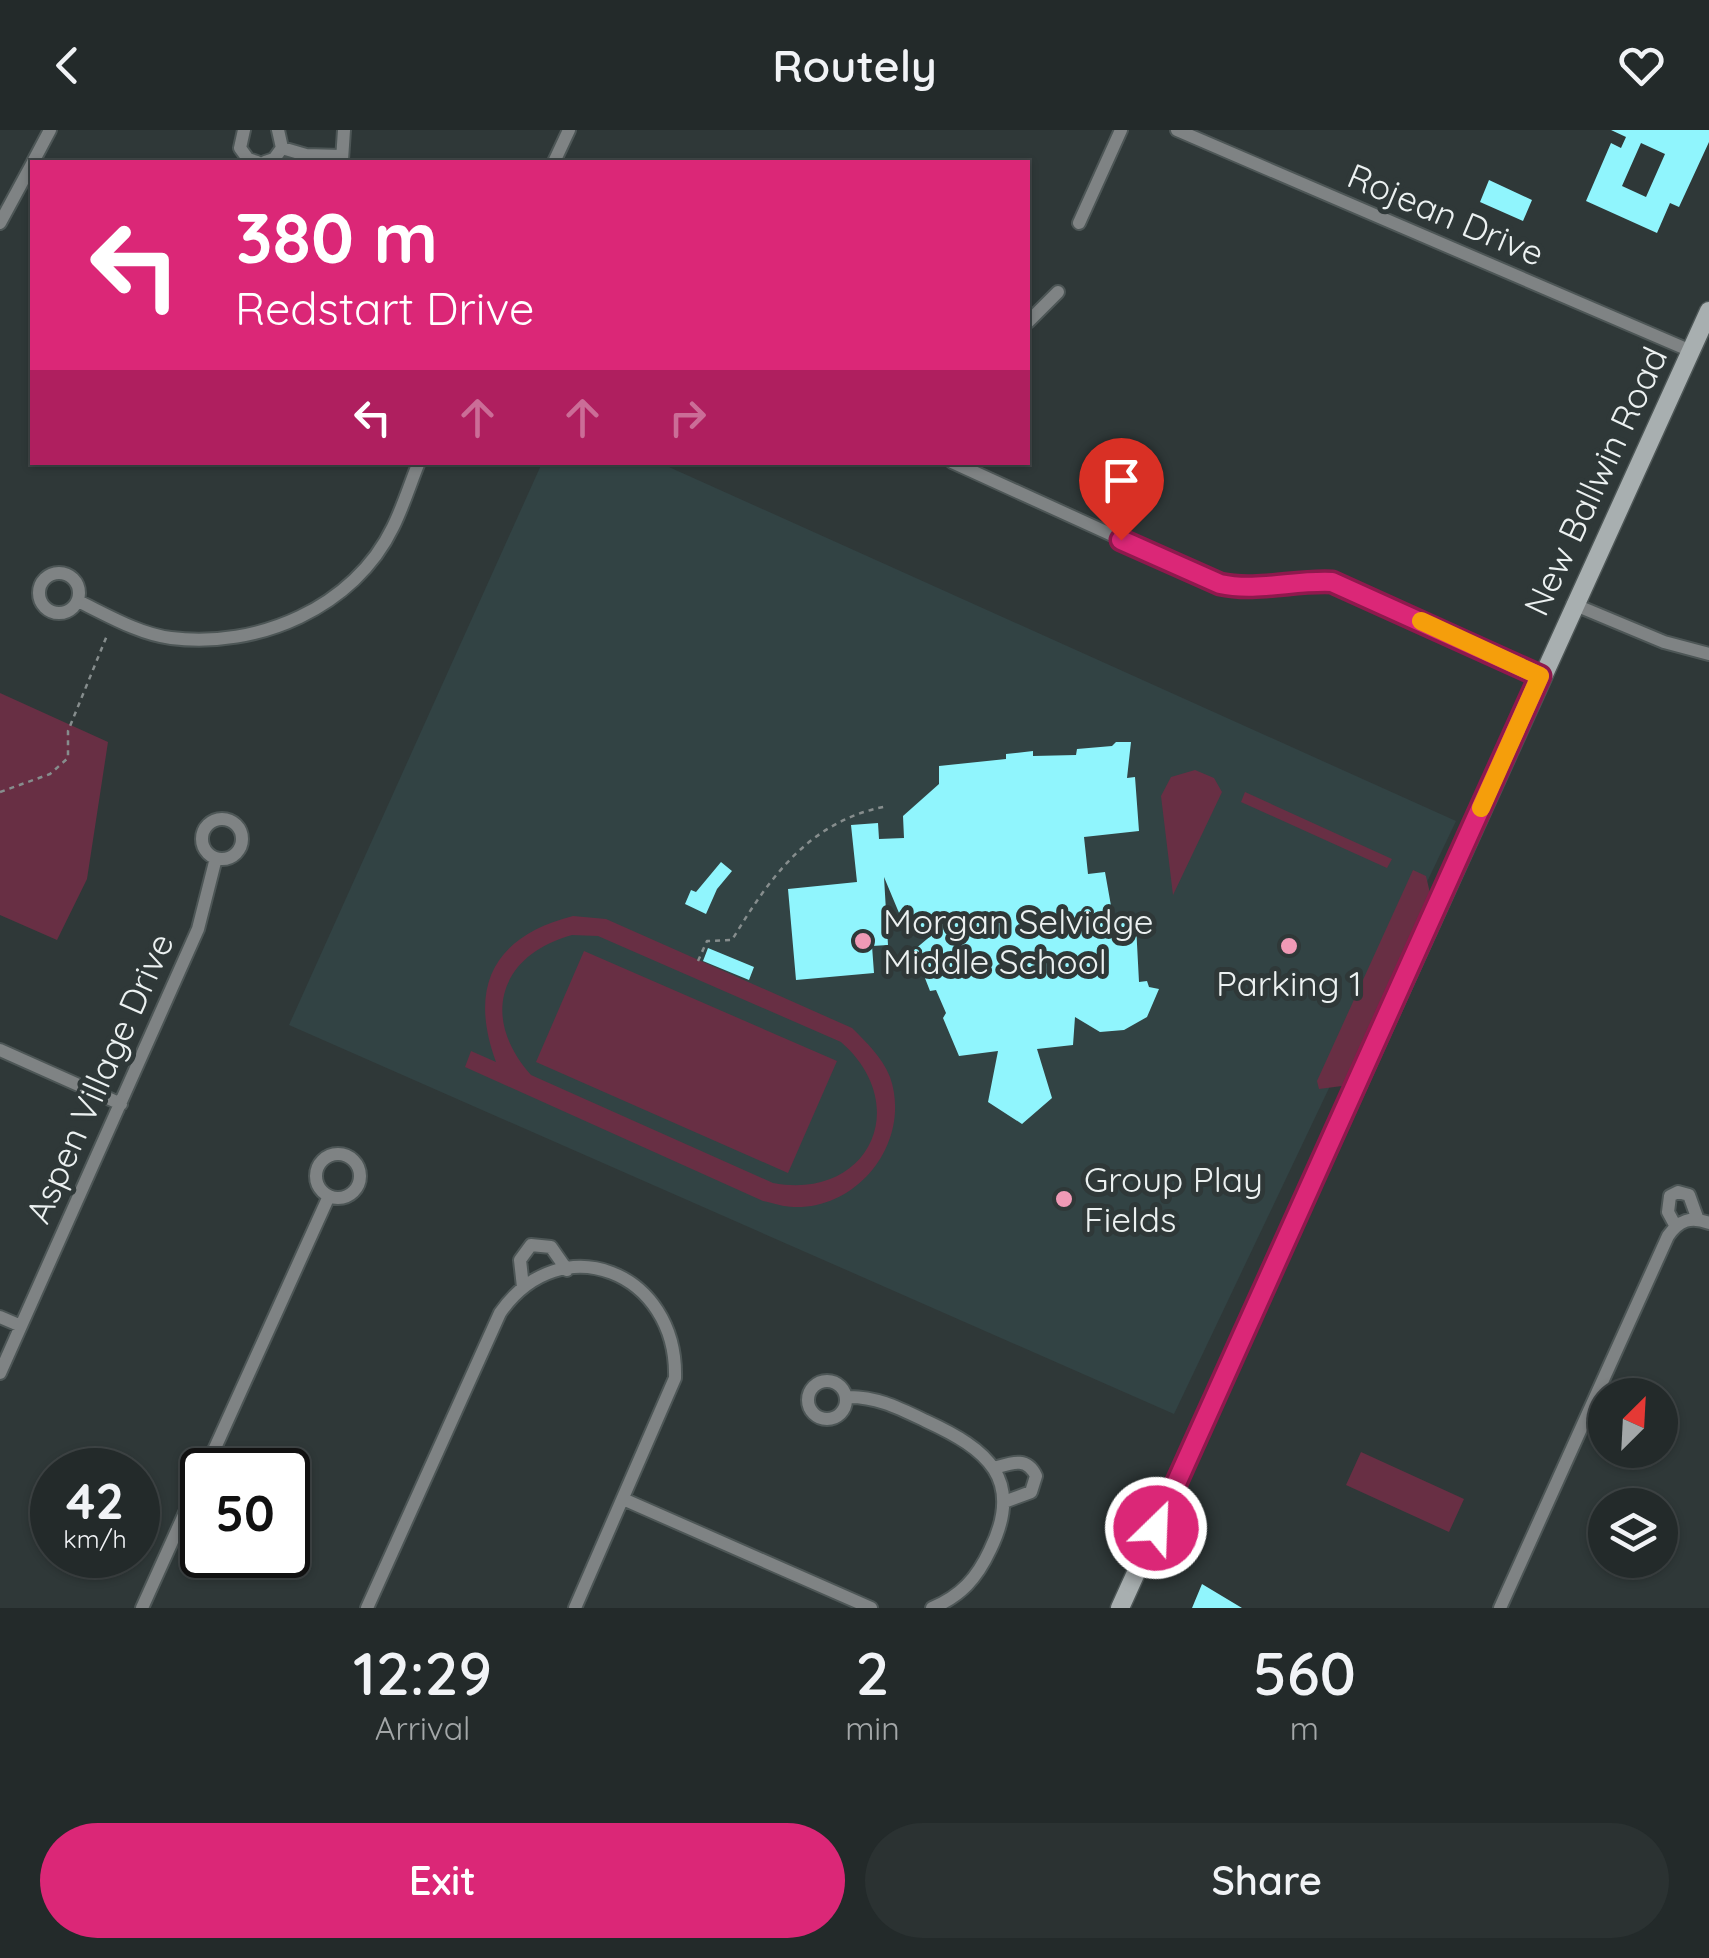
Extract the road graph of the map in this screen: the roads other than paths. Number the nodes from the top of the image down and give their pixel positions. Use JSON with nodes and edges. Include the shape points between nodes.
{"nodes":[{"id":1,"x":244,"y":130,"type":"edge"},
{"id":2,"x":278,"y":130,"type":"edge"},
{"id":3,"x":344,"y":130,"type":"edge"},
{"id":4,"x":569,"y":130,"type":"edge"},
{"id":5,"x":1121,"y":130,"type":"edge"},
{"id":6,"x":1177,"y":130,"type":"edge"},
{"id":7,"x":45,"y":132,"type":"edge"},
{"id":8,"x":282,"y":148,"type":"junction"},
{"id":9,"x":342,"y":159,"type":"edge"},
{"id":10,"x":34,"y":160,"type":"edge"},
{"id":11,"x":255,"y":160,"type":"edge"},
{"id":12,"x":271,"y":160,"type":"edge"},
{"id":13,"x":555,"y":160,"type":"edge"},
{"id":14,"x":30,"y":169,"type":"edge"},
{"id":15,"x":1079,"y":222,"type":"dead end"},
{"id":16,"x":0,"y":224,"type":"edge"},
{"id":17,"x":1058,"y":292,"type":"dead end"},
{"id":18,"x":1709,"y":310,"type":"edge"},
{"id":19,"x":1030,"y":320,"type":"edge"},
{"id":20,"x":1691,"y":351,"type":"junction"},
{"id":21,"x":417,"y":465,"type":"edge"},
{"id":22,"x":960,"y":465,"type":"edge"},
{"id":23,"x":78,"y":602,"type":"dead end"},
{"id":24,"x":1574,"y":604,"type":"junction"},
{"id":25,"x":1709,"y":654,"type":"edge"},
{"id":26,"x":1540,"y":676,"type":"junction"},
{"id":27,"x":216,"y":858,"type":"dead end"},
{"id":28,"x":0,"y":1050,"type":"edge"},
{"id":29,"x":121,"y":1104,"type":"junction"},
{"id":30,"x":328,"y":1196,"type":"dead end"},
{"id":31,"x":1704,"y":1221,"type":"edge"},
{"id":32,"x":1675,"y":1226,"type":"junction"},
{"id":33,"x":567,"y":1270,"type":"junction"},
{"id":34,"x":523,"y":1287,"type":"junction"},
{"id":35,"x":0,"y":1317,"type":"edge"},
{"id":36,"x":21,"y":1326,"type":"junction"},
{"id":37,"x":0,"y":1372,"type":"edge"},
{"id":38,"x":846,"y":1397,"type":"dead end"},
{"id":39,"x":215,"y":1448,"type":"edge"},
{"id":40,"x":994,"y":1468,"type":"junction"},
{"id":41,"x":623,"y":1499,"type":"junction"},
{"id":42,"x":1004,"y":1502,"type":"junction"},
{"id":43,"x":180,"y":1525,"type":"edge"},
{"id":44,"x":142,"y":1608,"type":"edge"},
{"id":45,"x":368,"y":1608,"type":"edge"},
{"id":46,"x":575,"y":1608,"type":"edge"},
{"id":47,"x":871,"y":1608,"type":"edge"},
{"id":48,"x":932,"y":1608,"type":"edge"},
{"id":49,"x":1120,"y":1608,"type":"edge"},
{"id":50,"x":1500,"y":1608,"type":"edge"}],
"edges":[{"from":1,"to":11,"type":"street","via":[[240,148]]},
{"from":2,"to":8,"type":"street"},
{"from":3,"to":9,"type":"street"},
{"from":4,"to":13,"type":"street"},
{"from":5,"to":15,"type":"street"},
{"from":6,"to":20,"type":"street","name":"Rojean Drive"},
{"from":7,"to":10,"type":"street"},
{"from":8,"to":9,"type":"street"},
{"from":8,"to":12,"type":"street"},
{"from":14,"to":16,"type":"street"},
{"from":17,"to":19,"type":"street"},
{"from":18,"to":20,"type":"main road","name":"New Ballwin Road"},
{"from":20,"to":24,"type":"main road","name":"New Ballwin Road"},
{"from":21,"to":23,"type":"street","via":[[392,530],[359,573],[324,606],[278,626],[221,638],[170,638]]},
{"from":22,"to":26,"type":"street","via":[[1220,584],[1332,582]]},
{"from":24,"to":25,"type":"street"},
{"from":24,"to":26,"type":"main road","name":"New Ballwin Road"},
{"from":26,"to":49,"type":"main road","name":"New Ballwin Road"},
{"from":27,"to":29,"type":"street","name":"Aspen Village Drive","via":[[198,929]]},
{"from":28,"to":29,"type":"street"},
{"from":29,"to":36,"type":"street","name":"Aspen Village Drive"},
{"from":30,"to":39,"type":"street"},
{"from":31,"to":32,"type":"street"},
{"from":31,"to":32,"type":"street","via":[[1689,1195],[1678,1192],[1670,1196],[1668,1212]]},
{"from":32,"to":50,"type":"street"},
{"from":33,"to":34,"type":"street"},
{"from":33,"to":34,"type":"street","via":[[551,1247],[531,1245],[520,1260]]},
{"from":33,"to":41,"type":"street","via":[[615,1274],[637,1287],[669,1327],[676,1352],[675,1378]]},
{"from":34,"to":45,"type":"street","via":[[500,1314]]},
{"from":35,"to":36,"type":"street"},
{"from":36,"to":37,"type":"street","name":"Aspen Village Drive"},
{"from":38,"to":40,"type":"street","via":[[870,1396],[965,1439]]},
{"from":40,"to":42,"type":"street"},
{"from":40,"to":42,"type":"street","via":[[1020,1462],[1036,1476],[1031,1492]]},
{"from":41,"to":46,"type":"street"},
{"from":41,"to":47,"type":"street"},
{"from":42,"to":48,"type":"street","via":[[976,1575],[957,1596]]},
{"from":43,"to":44,"type":"street"}]}
